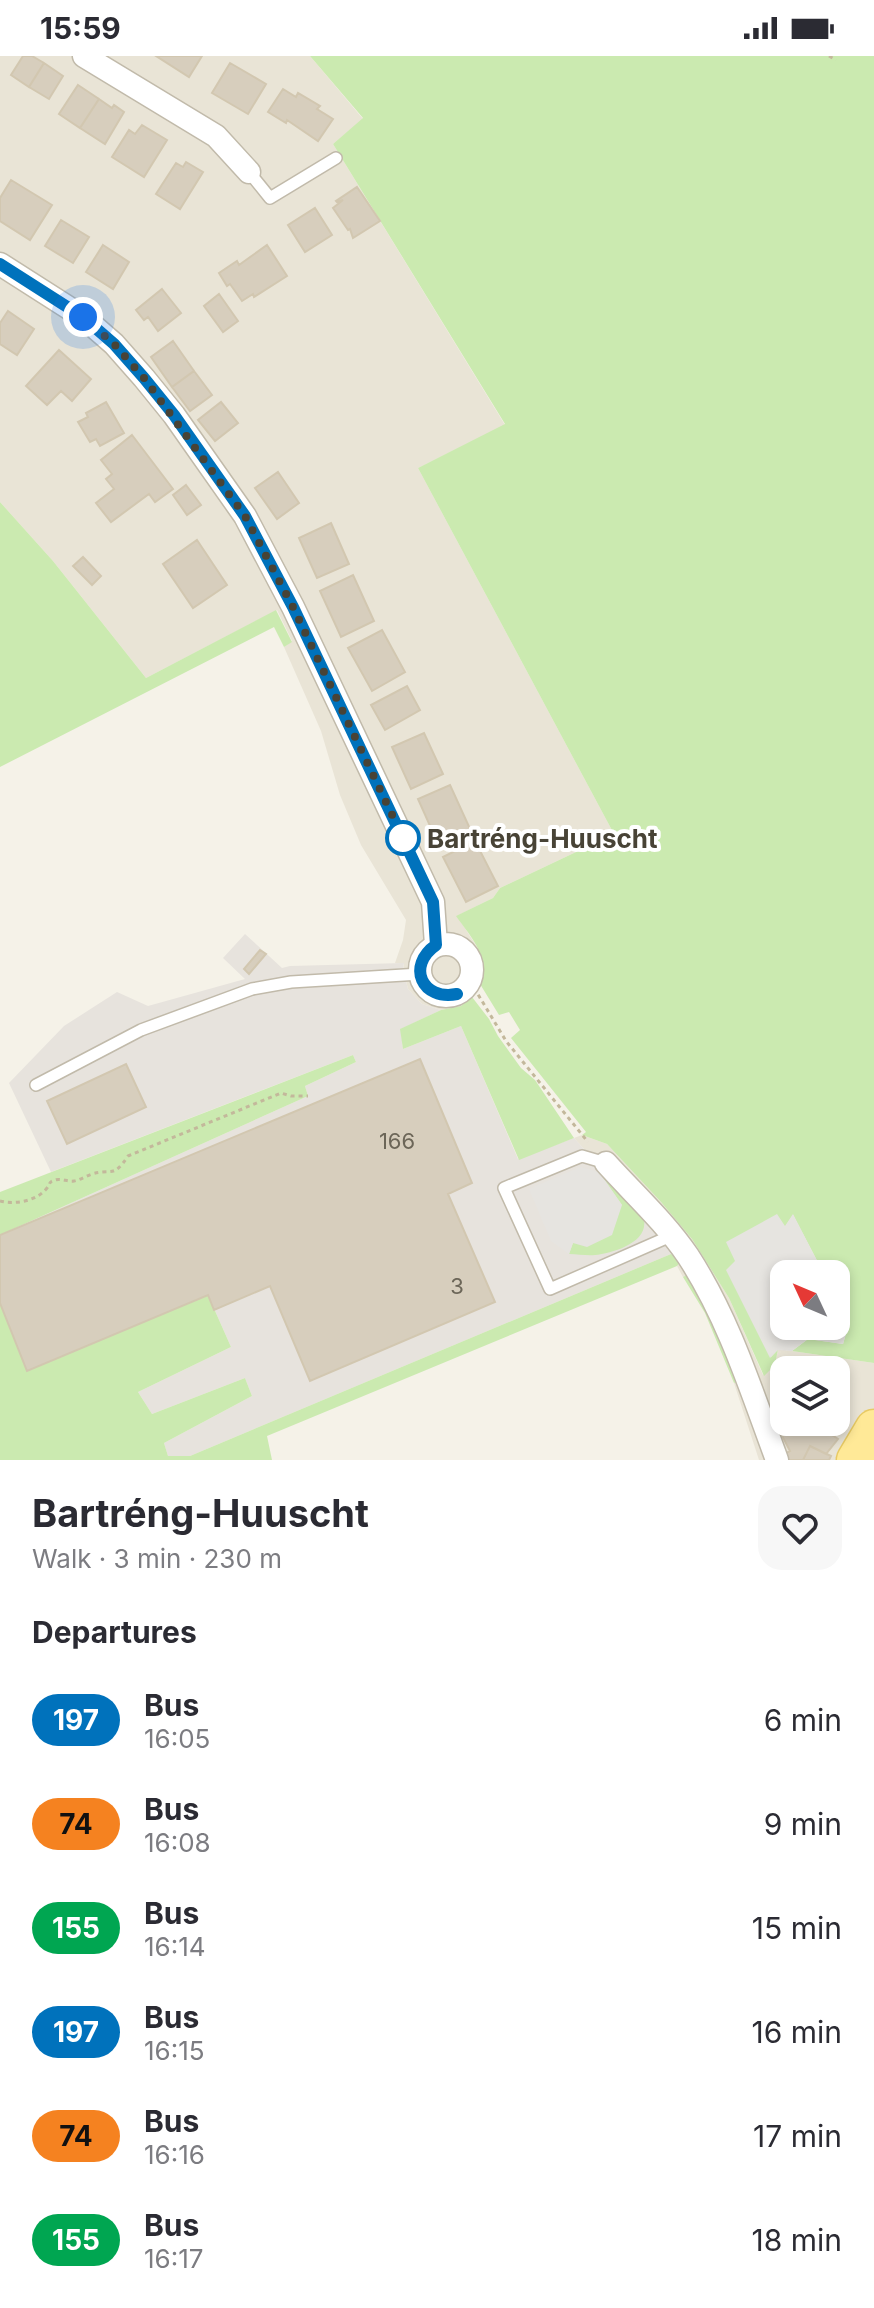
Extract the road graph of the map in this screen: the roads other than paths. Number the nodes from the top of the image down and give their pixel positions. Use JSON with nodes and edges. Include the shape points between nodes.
{"nodes":[{"id":1,"x":84,"y":56,"type":"edge"},
{"id":2,"x":336,"y":158,"type":"dead end"},
{"id":3,"x":249,"y":172,"type":"joint"},
{"id":4,"x":0,"y":264,"type":"edge"},
{"id":5,"x":436,"y":945,"type":"junction"},
{"id":6,"x":420,"y":974,"type":"junction"},
{"id":7,"x":36,"y":1085,"type":"dead end"},
{"id":8,"x":606,"y":1163,"type":"joint"},
{"id":9,"x":673,"y":1235,"type":"junction"},
{"id":10,"x":874,"y":1428,"type":"edge"},
{"id":11,"x":777,"y":1460,"type":"edge"},
{"id":12,"x":855,"y":1460,"type":"edge"}],
"edges":[{"from":1,"to":3,"type":"street","via":[[216,136]]},
{"from":2,"to":3,"type":"lane","via":[[270,198]]},
{"from":4,"to":5,"type":"street","via":[[83,317],[114,344],[174,415],[245,516],[433,902]]},
{"from":5,"to":6,"type":"street","via":[[424,957]]},
{"from":5,"to":6,"type":"street","via":[[454,944],[467,953],[472,961],[470,981],[457,994],[445,996],[429,989]]},
{"from":6,"to":7,"type":"lane","via":[[252,989],[141,1030]]},
{"from":8,"to":9,"type":"street"},
{"from":8,"to":9,"type":"lane","via":[[582,1156],[504,1188],[550,1289]]},
{"from":9,"to":11,"type":"street","via":[[728,1328]]},
{"from":10,"to":12,"type":"main road"}]}
